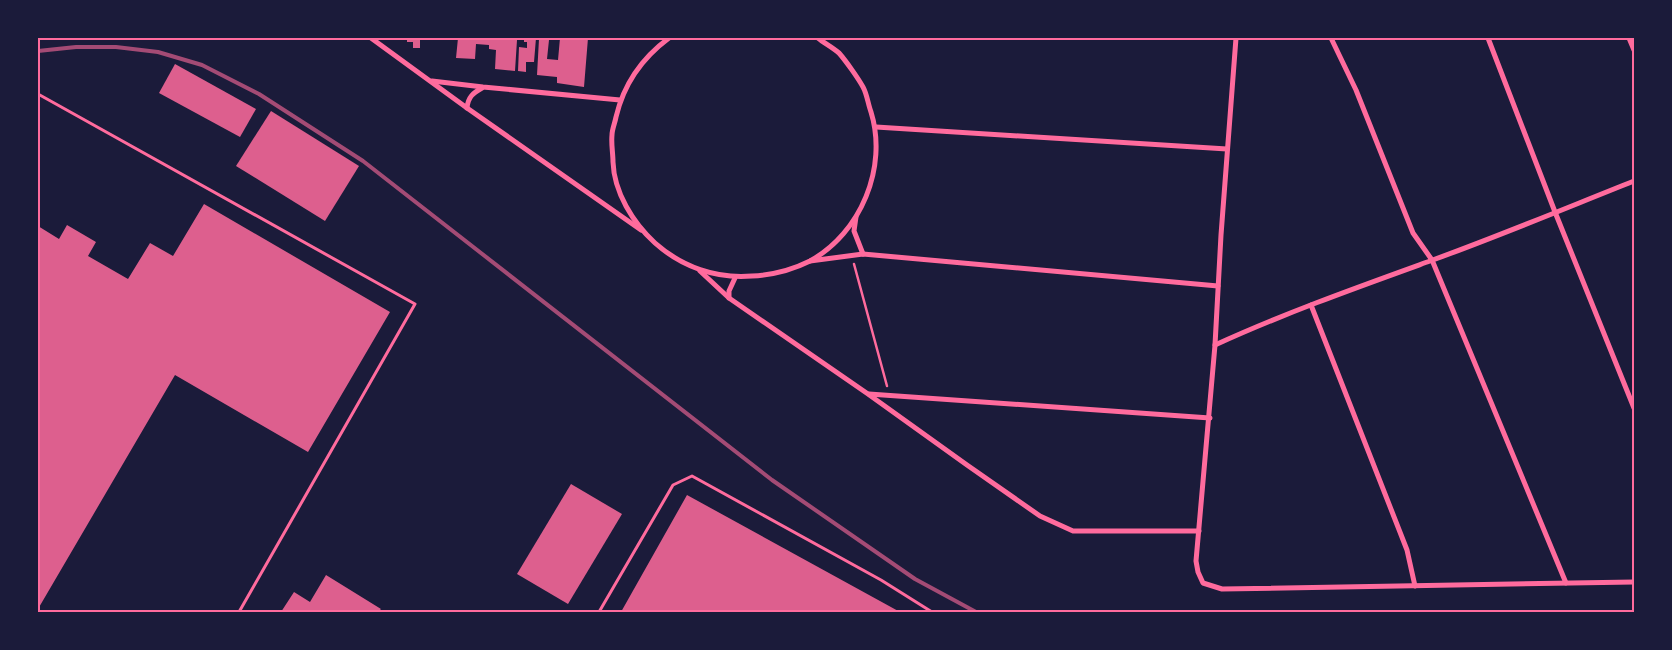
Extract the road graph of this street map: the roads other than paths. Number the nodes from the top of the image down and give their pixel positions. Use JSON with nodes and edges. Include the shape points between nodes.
{"nodes":[{"id":1,"x":371,"y":38,"type":"edge"},
{"id":2,"x":669,"y":38,"type":"edge"},
{"id":3,"x":818,"y":38,"type":"edge"},
{"id":4,"x":1236,"y":38,"type":"edge"},
{"id":5,"x":1331,"y":38,"type":"edge"},
{"id":6,"x":1488,"y":38,"type":"edge"},
{"id":7,"x":1629,"y":38,"type":"edge"},
{"id":8,"x":1634,"y":50,"type":"edge"},
{"id":9,"x":431,"y":81,"type":"junction"},
{"id":10,"x":483,"y":87,"type":"junction"},
{"id":11,"x":38,"y":94,"type":"edge"},
{"id":12,"x":620,"y":100,"type":"junction"},
{"id":13,"x":467,"y":108,"type":"junction"},
{"id":14,"x":876,"y":127,"type":"junction"},
{"id":15,"x":1227,"y":149,"type":"junction"},
{"id":16,"x":1634,"y":181,"type":"edge"},
{"id":17,"x":1556,"y":212,"type":"junction"},
{"id":18,"x":856,"y":217,"type":"junction"},
{"id":19,"x":643,"y":232,"type":"junction"},
{"id":20,"x":863,"y":254,"type":"junction"},
{"id":21,"x":810,"y":260,"type":"junction"},
{"id":22,"x":1432,"y":260,"type":"junction"},
{"id":23,"x":700,"y":271,"type":"junction"},
{"id":24,"x":736,"y":278,"type":"junction"},
{"id":25,"x":1218,"y":286,"type":"junction"},
{"id":26,"x":728,"y":298,"type":"junction"},
{"id":27,"x":1311,"y":305,"type":"junction"},
{"id":28,"x":1216,"y":345,"type":"junction"},
{"id":29,"x":868,"y":394,"type":"junction"},
{"id":30,"x":1634,"y":408,"type":"edge"},
{"id":31,"x":1210,"y":418,"type":"junction"},
{"id":32,"x":1199,"y":531,"type":"junction"},
{"id":33,"x":1566,"y":582,"type":"junction"},
{"id":34,"x":1634,"y":582,"type":"edge"},
{"id":35,"x":1415,"y":586,"type":"junction"},
{"id":36,"x":239,"y":612,"type":"edge"},
{"id":37,"x":599,"y":612,"type":"edge"},
{"id":38,"x":932,"y":612,"type":"edge"}],
"edges":[{"from":1,"to":9,"type":"street"},
{"from":2,"to":12,"type":"street","via":[[641,64]]},
{"from":3,"to":14,"type":"street","via":[[840,54],[864,88]]},
{"from":4,"to":15,"type":"street"},
{"from":5,"to":22,"type":"street","via":[[1356,90],[1414,233]]},
{"from":6,"to":17,"type":"street"},
{"from":7,"to":8,"type":"street"},
{"from":9,"to":10,"type":"street"},
{"from":9,"to":13,"type":"street"},
{"from":10,"to":12,"type":"street"},
{"from":10,"to":13,"type":"street","via":[[471,94]]},
{"from":11,"to":36,"type":"lane","via":[[415,304]]},
{"from":12,"to":19,"type":"street","via":[[612,134],[613,169],[624,203]]},
{"from":13,"to":19,"type":"street"},
{"from":14,"to":15,"type":"street"},
{"from":14,"to":18,"type":"street","via":[[876,158],[870,188]]},
{"from":15,"to":25,"type":"street"},
{"from":16,"to":17,"type":"street"},
{"from":17,"to":22,"type":"street"},
{"from":17,"to":30,"type":"street"},
{"from":18,"to":20,"type":"street","via":[[854,231]]},
{"from":18,"to":21,"type":"street","via":[[836,241]]},
{"from":19,"to":23,"type":"street","via":[[669,255]]},
{"from":20,"to":21,"type":"street"},
{"from":20,"to":25,"type":"street"},
{"from":21,"to":24,"type":"street","via":[[774,274]]},
{"from":22,"to":27,"type":"street"},
{"from":22,"to":33,"type":"street"},
{"from":23,"to":24,"type":"street"},
{"from":23,"to":26,"type":"street"},
{"from":24,"to":26,"type":"street"},
{"from":25,"to":28,"type":"street"},
{"from":26,"to":29,"type":"street"},
{"from":27,"to":28,"type":"street"},
{"from":27,"to":35,"type":"street","via":[[1407,550]]},
{"from":28,"to":31,"type":"street"},
{"from":29,"to":31,"type":"street"},
{"from":29,"to":32,"type":"street","via":[[1040,516],[1073,531]]},
{"from":31,"to":32,"type":"street"},
{"from":32,"to":35,"type":"street","via":[[1198,572],[1203,583],[1222,589]]},
{"from":33,"to":34,"type":"street"},
{"from":33,"to":35,"type":"street"},
{"from":37,"to":38,"type":"lane","via":[[673,485],[692,476],[882,580]]}]}
